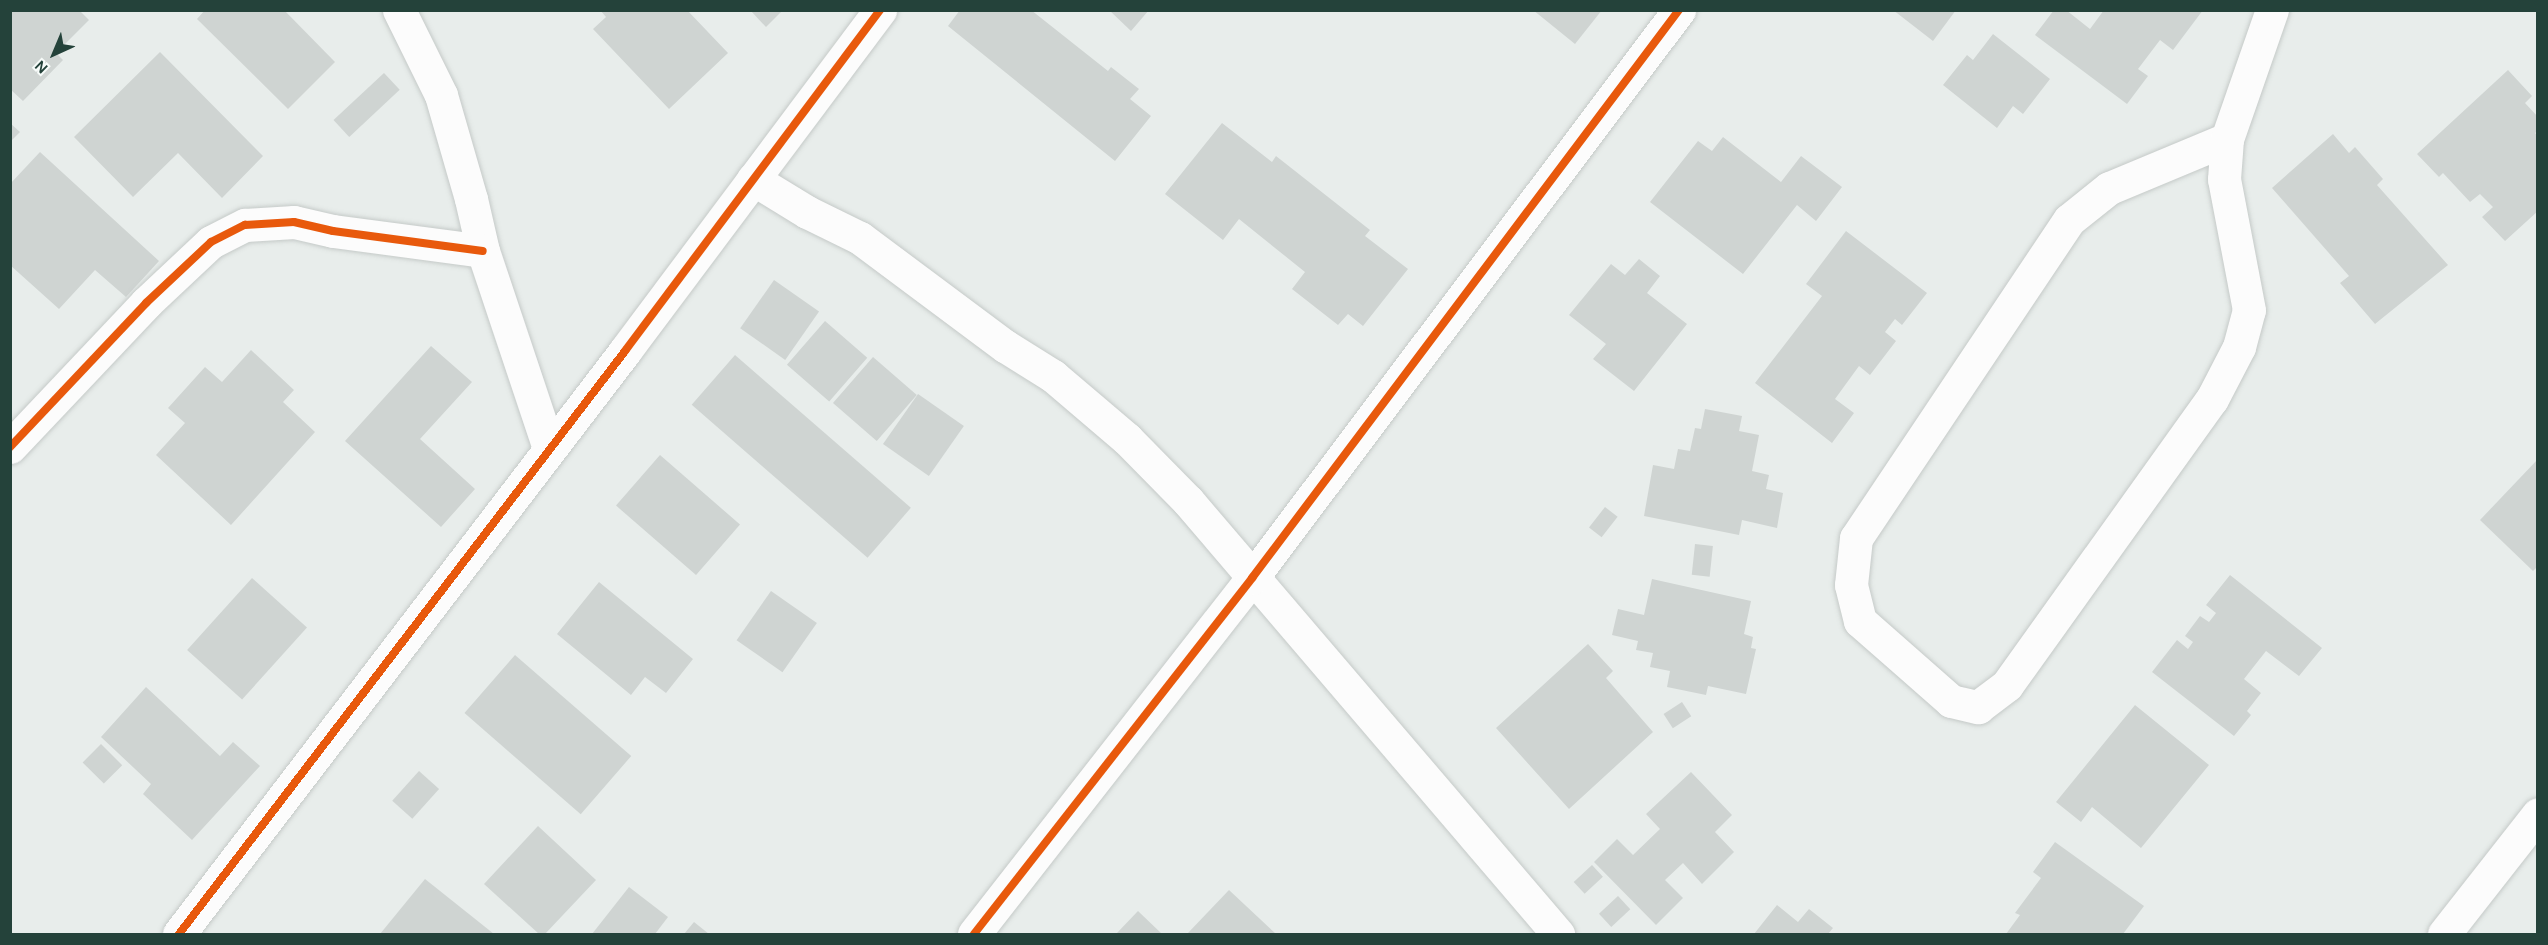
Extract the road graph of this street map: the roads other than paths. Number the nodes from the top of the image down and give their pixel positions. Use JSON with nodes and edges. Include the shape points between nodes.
{"nodes":[{"id":1,"x":399,"y":10,"type":"edge"},
{"id":2,"x":880,"y":10,"type":"edge"},
{"id":3,"x":1679,"y":10,"type":"edge"},
{"id":4,"x":2271,"y":10,"type":"edge"},
{"id":5,"x":2227,"y":139,"type":"junction"},
{"id":6,"x":753,"y":179,"type":"junction"},
{"id":7,"x":483,"y":251,"type":"junction"},
{"id":8,"x":10,"y":447,"type":"edge"},
{"id":9,"x":549,"y":448,"type":"junction"},
{"id":10,"x":1251,"y":578,"type":"junction"},
{"id":11,"x":2538,"y":814,"type":"edge"},
{"id":12,"x":179,"y":934,"type":"edge"},
{"id":13,"x":974,"y":934,"type":"edge"},
{"id":14,"x":1558,"y":934,"type":"edge"},
{"id":15,"x":2444,"y":934,"type":"edge"}],
"edges":[{"from":1,"to":7,"type":"street","via":[[441,95]]},
{"from":2,"to":6,"type":"street"},
{"from":3,"to":10,"type":"street"},
{"from":4,"to":5,"type":"street"},
{"from":5,"to":5,"type":"street","via":[[2224,179],[2248,310],[2239,347],[2212,399],[2007,685],[1978,707],[1951,701],[1860,621],[1851,585],[1856,538],[2069,220],[2109,188]]},
{"from":6,"to":9,"type":"street"},
{"from":6,"to":10,"type":"street","via":[[860,238],[1005,346],[1053,376],[1135,447],[1188,501]]},
{"from":7,"to":8,"type":"street","via":[[294,222],[245,225],[211,242],[146,303]]},
{"from":7,"to":9,"type":"street"},
{"from":9,"to":12,"type":"street"},
{"from":10,"to":13,"type":"street"},
{"from":10,"to":14,"type":"street"},
{"from":11,"to":15,"type":"street"}]}
